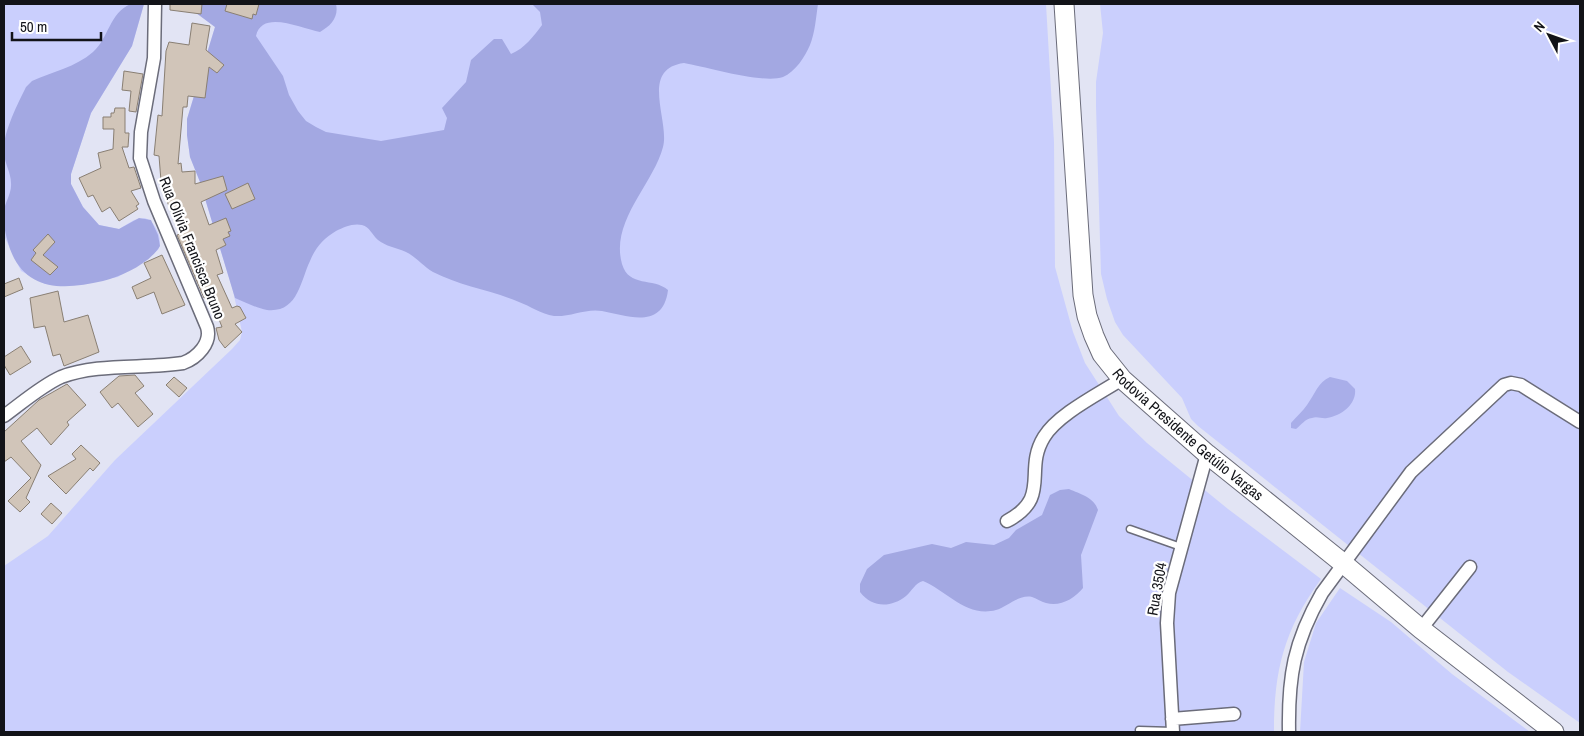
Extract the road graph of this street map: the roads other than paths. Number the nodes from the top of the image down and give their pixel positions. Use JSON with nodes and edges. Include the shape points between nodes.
{"nodes":[{"id":1,"x":155,"y":4,"type":"edge"},
{"id":2,"x":1064,"y":4,"type":"edge"},
{"id":3,"x":1122,"y":379,"type":"junction"},
{"id":4,"x":4,"y":416,"type":"edge"},
{"id":5,"x":1580,"y":422,"type":"edge"},
{"id":6,"x":1207,"y":454,"type":"junction"},
{"id":7,"x":1008,"y":521,"type":"dead end"},
{"id":8,"x":1130,"y":529,"type":"dead end"},
{"id":9,"x":1181,"y":547,"type":"junction"},
{"id":10,"x":1344,"y":564,"type":"junction"},
{"id":11,"x":1470,"y":567,"type":"dead end"},
{"id":12,"x":1421,"y":629,"type":"junction"},
{"id":13,"x":1234,"y":714,"type":"dead end"},
{"id":14,"x":1172,"y":727,"type":"edge"},
{"id":15,"x":1139,"y":730,"type":"dead end"},
{"id":16,"x":1288,"y":732,"type":"edge"},
{"id":17,"x":1554,"y":732,"type":"edge"}],
"edges":[{"from":1,"to":4,"type":"street","name":"Rua Olívia Francisca Bruno","via":[[154,58],[141,132],[140,158],[154,201],[207,328],[206,343],[197,355],[183,364],[80,372],[63,377]]},
{"from":2,"to":3,"type":"main road","name":"Rodovia Presidente Getúlio Vargas","via":[[1083,295],[1087,316],[1102,354]]},
{"from":3,"to":6,"type":"main road","name":"Rodovia Presidente Getúlio Vargas"},
{"from":3,"to":7,"type":"street","via":[[1060,420],[1044,437],[1036,460],[1035,494]]},
{"from":5,"to":10,"type":"street","via":[[1521,385],[1504,385],[1411,472]]},
{"from":6,"to":9,"type":"street","name":"Rua 3504"},
{"from":6,"to":10,"type":"main road","name":"Rodovia Presidente Getúlio Vargas"},
{"from":8,"to":9,"type":"lane"},
{"from":9,"to":14,"type":"street","name":"Rua 3504","via":[[1167,623]]},
{"from":10,"to":12,"type":"main road","name":"Rodovia Presidente Getúlio Vargas"},
{"from":10,"to":16,"type":"street","via":[[1322,593],[1301,636],[1289,685]]},
{"from":11,"to":12,"type":"street"},
{"from":12,"to":17,"type":"main road","name":"Rodovia Presidente Getúlio Vargas"},
{"from":13,"to":14,"type":"street"},
{"from":14,"to":15,"type":"lane"}]}
